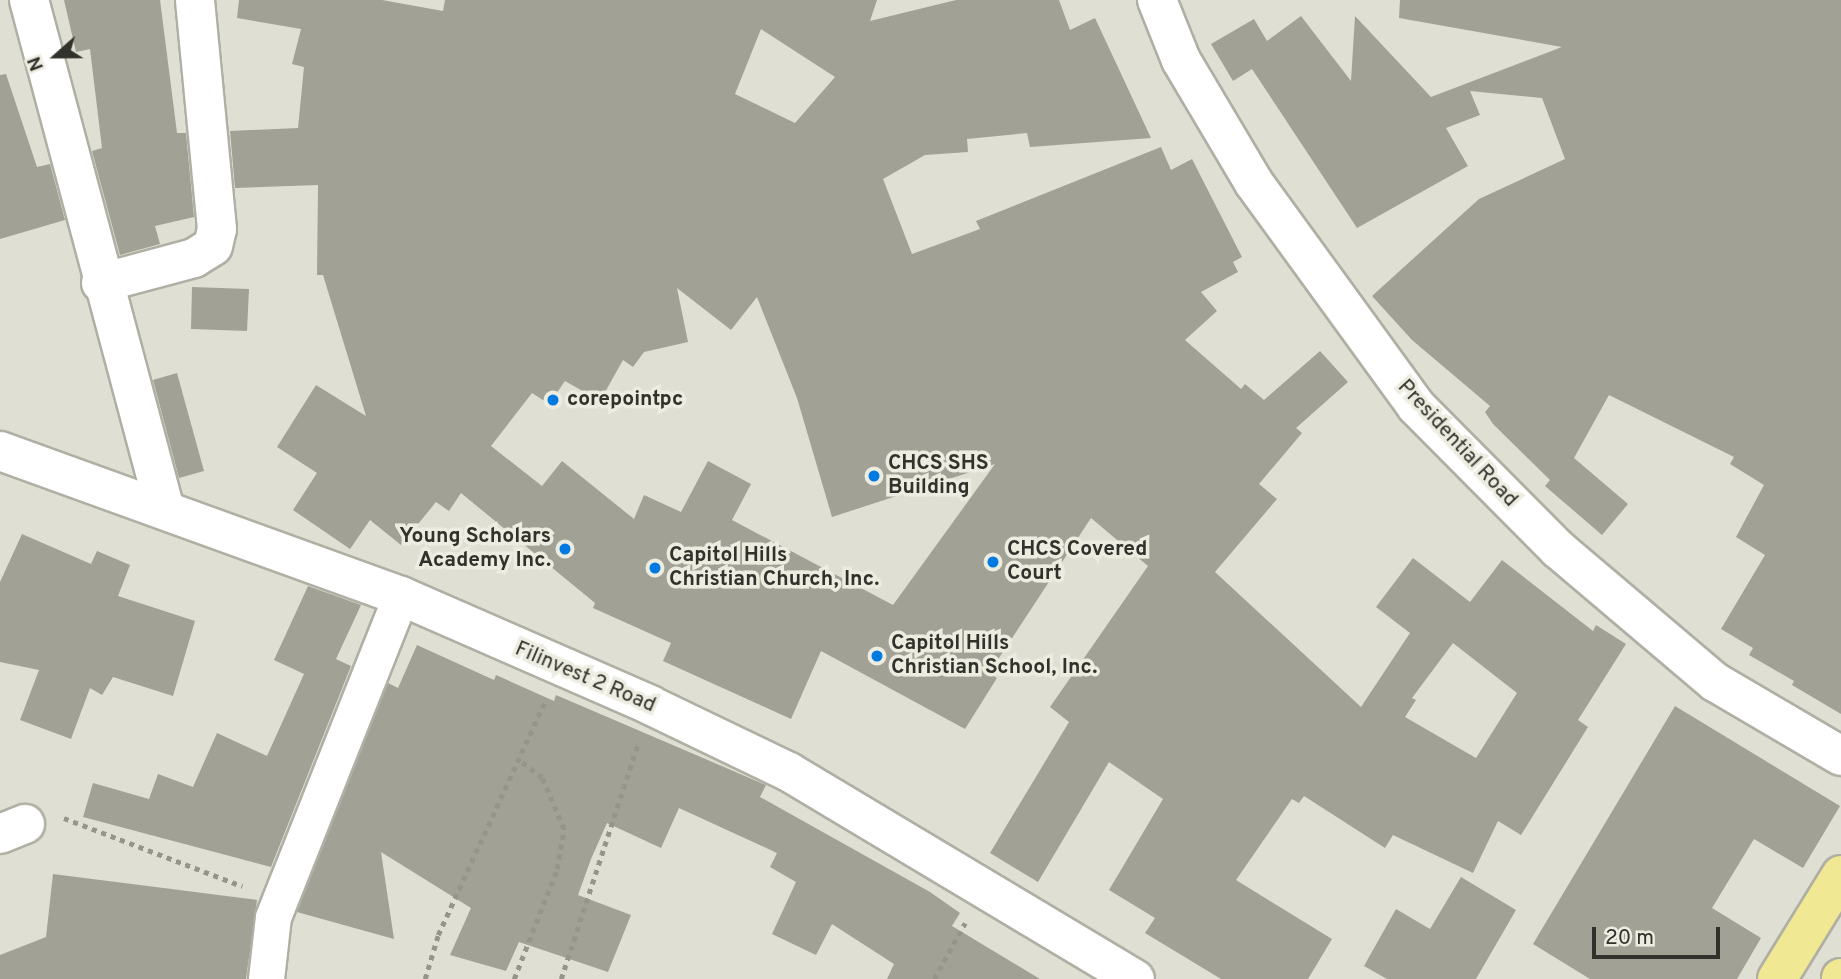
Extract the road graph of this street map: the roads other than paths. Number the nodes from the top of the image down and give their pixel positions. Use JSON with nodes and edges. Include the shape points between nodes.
{"nodes":[{"id":1,"x":29,"y":0,"type":"edge"},
{"id":2,"x":195,"y":0,"type":"edge"},
{"id":3,"x":1157,"y":0,"type":"edge"},
{"id":4,"x":101,"y":283,"type":"junction"},
{"id":5,"x":0,"y":451,"type":"edge"},
{"id":6,"x":165,"y":510,"type":"junction"},
{"id":7,"x":401,"y":596,"type":"junction"},
{"id":8,"x":1841,"y":756,"type":"edge"},
{"id":9,"x":1841,"y":875,"type":"edge"},
{"id":10,"x":266,"y":979,"type":"edge"},
{"id":11,"x":1135,"y":979,"type":"edge"},
{"id":12,"x":1777,"y":979,"type":"edge"}],
"edges":[{"from":1,"to":4,"type":"street"},
{"from":2,"to":4,"type":"street","via":[[217,229],[213,246],[194,258]]},
{"from":3,"to":8,"type":"street","name":"Presidential Road","via":[[1181,60],[1254,183],[1416,405],[1558,549],[1715,682]]},
{"from":4,"to":6,"type":"street"},
{"from":5,"to":6,"type":"street","name":"Filinvest 2 Road"},
{"from":6,"to":7,"type":"street","name":"Filinvest 2 Road"},
{"from":7,"to":10,"type":"street","via":[[279,900]]},
{"from":7,"to":11,"type":"street","name":"Filinvest 2 Road","via":[[650,705],[789,772]]},
{"from":9,"to":12,"type":"main road"}]}
